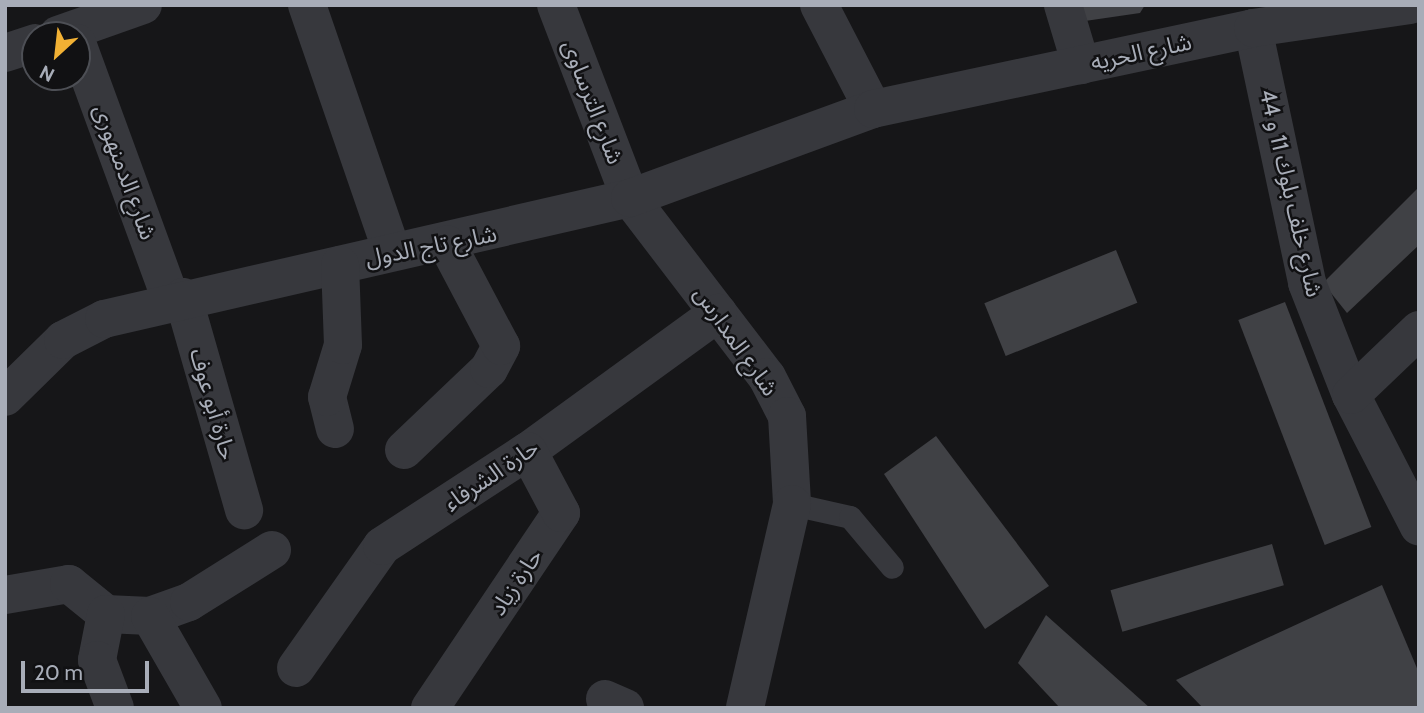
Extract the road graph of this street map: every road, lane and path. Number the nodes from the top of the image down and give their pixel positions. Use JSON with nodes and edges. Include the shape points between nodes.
{"nodes":[{"id":1,"x":144,"y":5,"type":"edge"},
{"id":2,"x":307,"y":5,"type":"edge"},
{"id":3,"x":556,"y":5,"type":"edge"},
{"id":4,"x":819,"y":5,"type":"edge"},
{"id":5,"x":1063,"y":5,"type":"edge"},
{"id":6,"x":1410,"y":5,"type":"edge"},
{"id":7,"x":1262,"y":19,"type":"edge"},
{"id":8,"x":91,"y":23,"type":"edge"},
{"id":9,"x":1081,"y":65,"type":"junction"},
{"id":10,"x":91,"y":84,"type":"edge"},
{"id":11,"x":873,"y":109,"type":"junction"},
{"id":12,"x":630,"y":198,"type":"junction"},
{"id":13,"x":447,"y":244,"type":"junction"},
{"id":14,"x":392,"y":252,"type":"junction"},
{"id":15,"x":340,"y":265,"type":"junction"},
{"id":16,"x":178,"y":299,"type":"junction"},
{"id":17,"x":718,"y":313,"type":"junction"},
{"id":18,"x":1419,"y":330,"type":"edge"},
{"id":19,"x":1351,"y":395,"type":"junction"},
{"id":20,"x":5,"y":397,"type":"edge"},
{"id":21,"x":335,"y":429,"type":"dead end"},
{"id":22,"x":404,"y":450,"type":"dead end"},
{"id":23,"x":528,"y":451,"type":"junction"},
{"id":24,"x":1409,"y":483,"type":"edge"},
{"id":25,"x":792,"y":504,"type":"junction"},
{"id":26,"x":244,"y":510,"type":"dead end"},
{"id":27,"x":1419,"y":527,"type":"edge"},
{"id":28,"x":272,"y":550,"type":"dead end"},
{"id":29,"x":892,"y":568,"type":"dead end"},
{"id":30,"x":5,"y":595,"type":"edge"},
{"id":31,"x":106,"y":614,"type":"junction"},
{"id":32,"x":150,"y":616,"type":"junction"},
{"id":33,"x":296,"y":667,"type":"dead end"},
{"id":34,"x":115,"y":708,"type":"edge"},
{"id":35,"x":203,"y":708,"type":"edge"},
{"id":36,"x":430,"y":708,"type":"edge"},
{"id":37,"x":745,"y":708,"type":"edge"}],
"edges":[{"from":1,"to":8,"type":"street"},
{"from":2,"to":14,"type":"street"},
{"from":3,"to":12,"type":"street","name":"شارع الترساوى"},
{"from":4,"to":11,"type":"street"},
{"from":5,"to":9,"type":"street"},
{"from":6,"to":7,"type":"street","name":"شارع الحريه"},
{"from":7,"to":9,"type":"street","name":"شارع الحريه"},
{"from":7,"to":19,"type":"street","name":"شارع خلف بلوك 11 و 44","via":[[1307,283]]},
{"from":9,"to":11,"type":"street","name":"شارع الحريه"},
{"from":10,"to":16,"type":"street","name":"شارع الدمنهورى"},
{"from":11,"to":12,"type":"street","name":"شارع تاج الدول"},
{"from":12,"to":13,"type":"street","name":"شارع تاج الدول"},
{"from":12,"to":17,"type":"street","name":"شارع المدارس"},
{"from":13,"to":14,"type":"street","name":"شارع تاج الدول"},
{"from":13,"to":22,"type":"street","via":[[501,346],[489,369]]},
{"from":14,"to":15,"type":"street","name":"شارع تاج الدول"},
{"from":15,"to":16,"type":"street","name":"شارع تاج الدول"},
{"from":15,"to":21,"type":"street","via":[[343,345],[328,385]]},
{"from":16,"to":20,"type":"street","name":"شارع تاج الدول","via":[[104,319],[63,340]]},
{"from":16,"to":26,"type":"street","name":"حارة أبو عوف"},
{"from":17,"to":23,"type":"street","name":"حارة الشرفاء"},
{"from":17,"to":25,"type":"street","name":"شارع المدارس","via":[[767,377],[787,416]]},
{"from":18,"to":19,"type":"street"},
{"from":19,"to":24,"type":"street","name":"شارع خلف بلوك 11 و 44"},
{"from":23,"to":33,"type":"street","name":"حارة الشرفاء","via":[[382,546]]},
{"from":23,"to":36,"type":"street","name":"حارة زياد","via":[[561,513]]},
{"from":24,"to":27,"type":"street","name":"شارع خلف بلوك 11 و 44"},
{"from":25,"to":29,"type":"lane","via":[[850,517]]},
{"from":25,"to":37,"type":"street","name":"شارع المدارس"},
{"from":28,"to":32,"type":"street","via":[[188,601]]},
{"from":30,"to":31,"type":"street","via":[[69,584]]},
{"from":31,"to":32,"type":"street"},
{"from":31,"to":34,"type":"street","via":[[97,660]]},
{"from":32,"to":35,"type":"street"}]}
